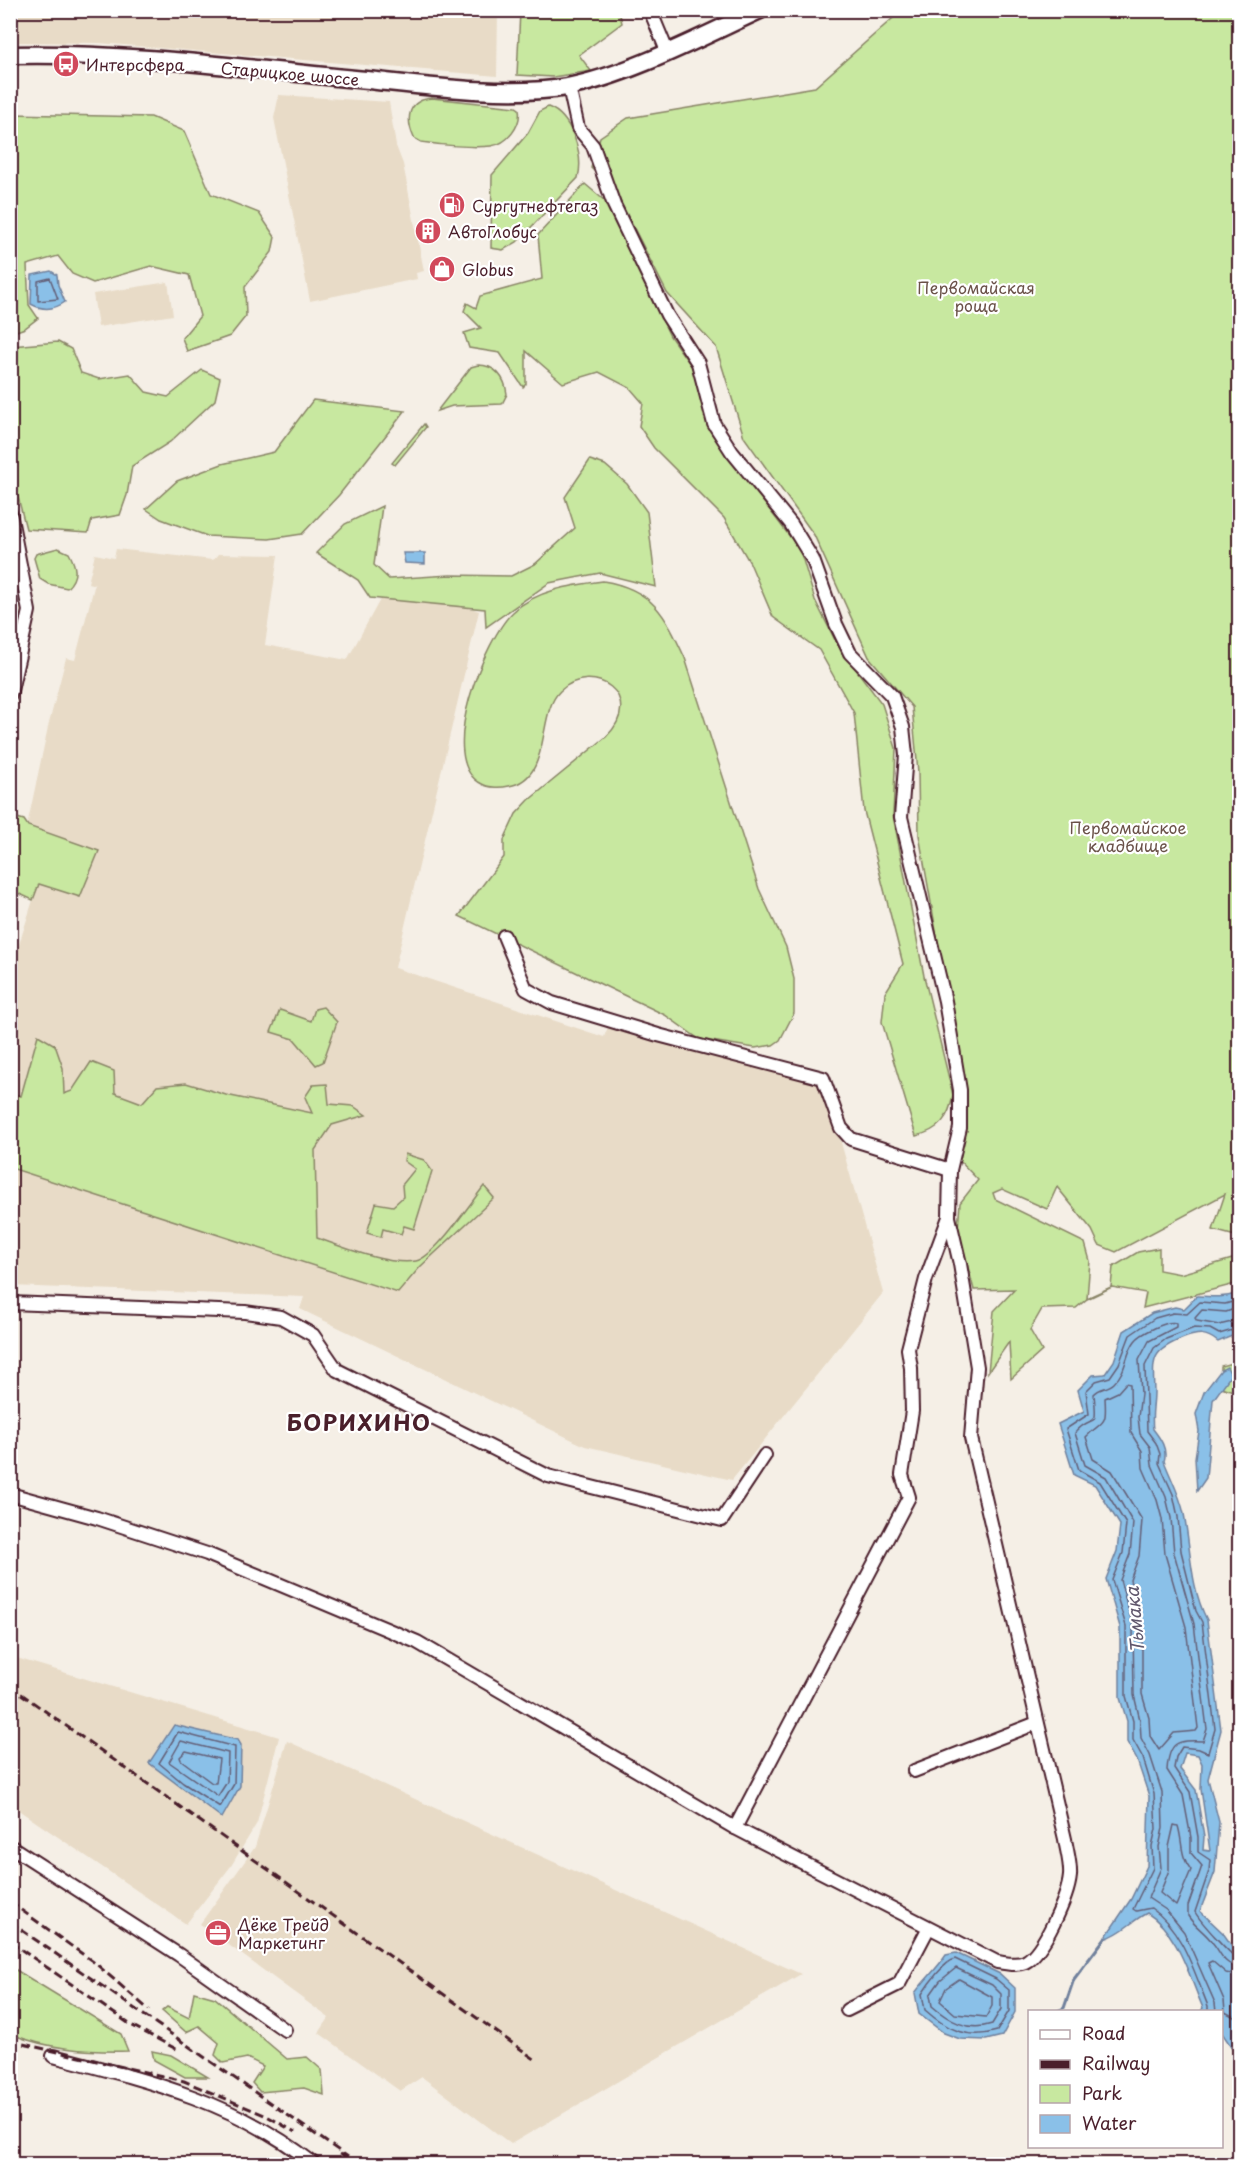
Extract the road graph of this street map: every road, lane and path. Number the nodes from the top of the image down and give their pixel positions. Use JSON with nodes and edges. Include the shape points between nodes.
{"nodes":[{"id":1,"x":650,"y":10,"type":"edge"},
{"id":2,"x":760,"y":10,"type":"edge"},
{"id":3,"x":667,"y":51,"type":"junction"},
{"id":4,"x":10,"y":54,"type":"edge"},
{"id":5,"x":568,"y":87,"type":"junction"},
{"id":6,"x":10,"y":513,"type":"edge"},
{"id":7,"x":10,"y":695,"type":"edge"},
{"id":8,"x":504,"y":936,"type":"dead end"},
{"id":9,"x":950,"y":1170,"type":"junction"},
{"id":10,"x":949,"y":1217,"type":"junction"},
{"id":11,"x":10,"y":1303,"type":"edge"},
{"id":12,"x":765,"y":1455,"type":"dead end"},
{"id":13,"x":10,"y":1494,"type":"edge"},
{"id":14,"x":1037,"y":1723,"type":"junction"},
{"id":15,"x":914,"y":1771,"type":"dead end"},
{"id":16,"x":735,"y":1828,"type":"junction"},
{"id":17,"x":10,"y":1846,"type":"edge"},
{"id":18,"x":928,"y":1929,"type":"junction"},
{"id":19,"x":847,"y":2010,"type":"dead end"},
{"id":20,"x":285,"y":2030,"type":"dead end"},
{"id":21,"x":52,"y":2056,"type":"dead end"},
{"id":22,"x":314,"y":2164,"type":"edge"}],
"edges":[{"from":1,"to":3,"type":"street"},
{"from":2,"to":3,"type":"main road","name":"Старицкое шоссе"},
{"from":3,"to":5,"type":"main road","name":"Старицкое шоссе"},
{"from":4,"to":5,"type":"main road","name":"Старицкое шоссе","via":[[100,56],[486,89]]},
{"from":5,"to":9,"type":"street","via":[[578,128],[593,146],[614,205],[667,315],[698,363],[714,424],[791,524],[813,560],[850,654],[892,696],[903,727],[906,755],[901,817],[945,1000],[960,1090],[960,1128]]},
{"from":6,"to":7,"type":"street","via":[[29,611]]},
{"from":8,"to":9,"type":"street","via":[[526,989],[552,1003],[823,1078],[841,1128],[851,1139]]},
{"from":9,"to":10,"type":"street"},
{"from":10,"to":14,"type":"street","via":[[977,1367],[971,1438]]},
{"from":10,"to":16,"type":"street","via":[[926,1279],[908,1349],[912,1411],[902,1475],[909,1497]]},
{"from":11,"to":12,"type":"street","via":[[245,1312],[281,1317],[312,1335],[337,1370],[548,1476],[722,1520]]},
{"from":13,"to":16,"type":"street","via":[[207,1554],[417,1642]]},
{"from":14,"to":15,"type":"street"},
{"from":14,"to":18,"type":"street","via":[[1070,1866],[1064,1896],[1049,1930],[1032,1957],[1010,1964],[997,1962]]},
{"from":16,"to":18,"type":"street"},
{"from":17,"to":20,"type":"street","via":[[179,1955]]},
{"from":18,"to":19,"type":"street","via":[[899,1984]]},
{"from":21,"to":22,"type":"street","via":[[199,2097],[234,2113]]}]}
